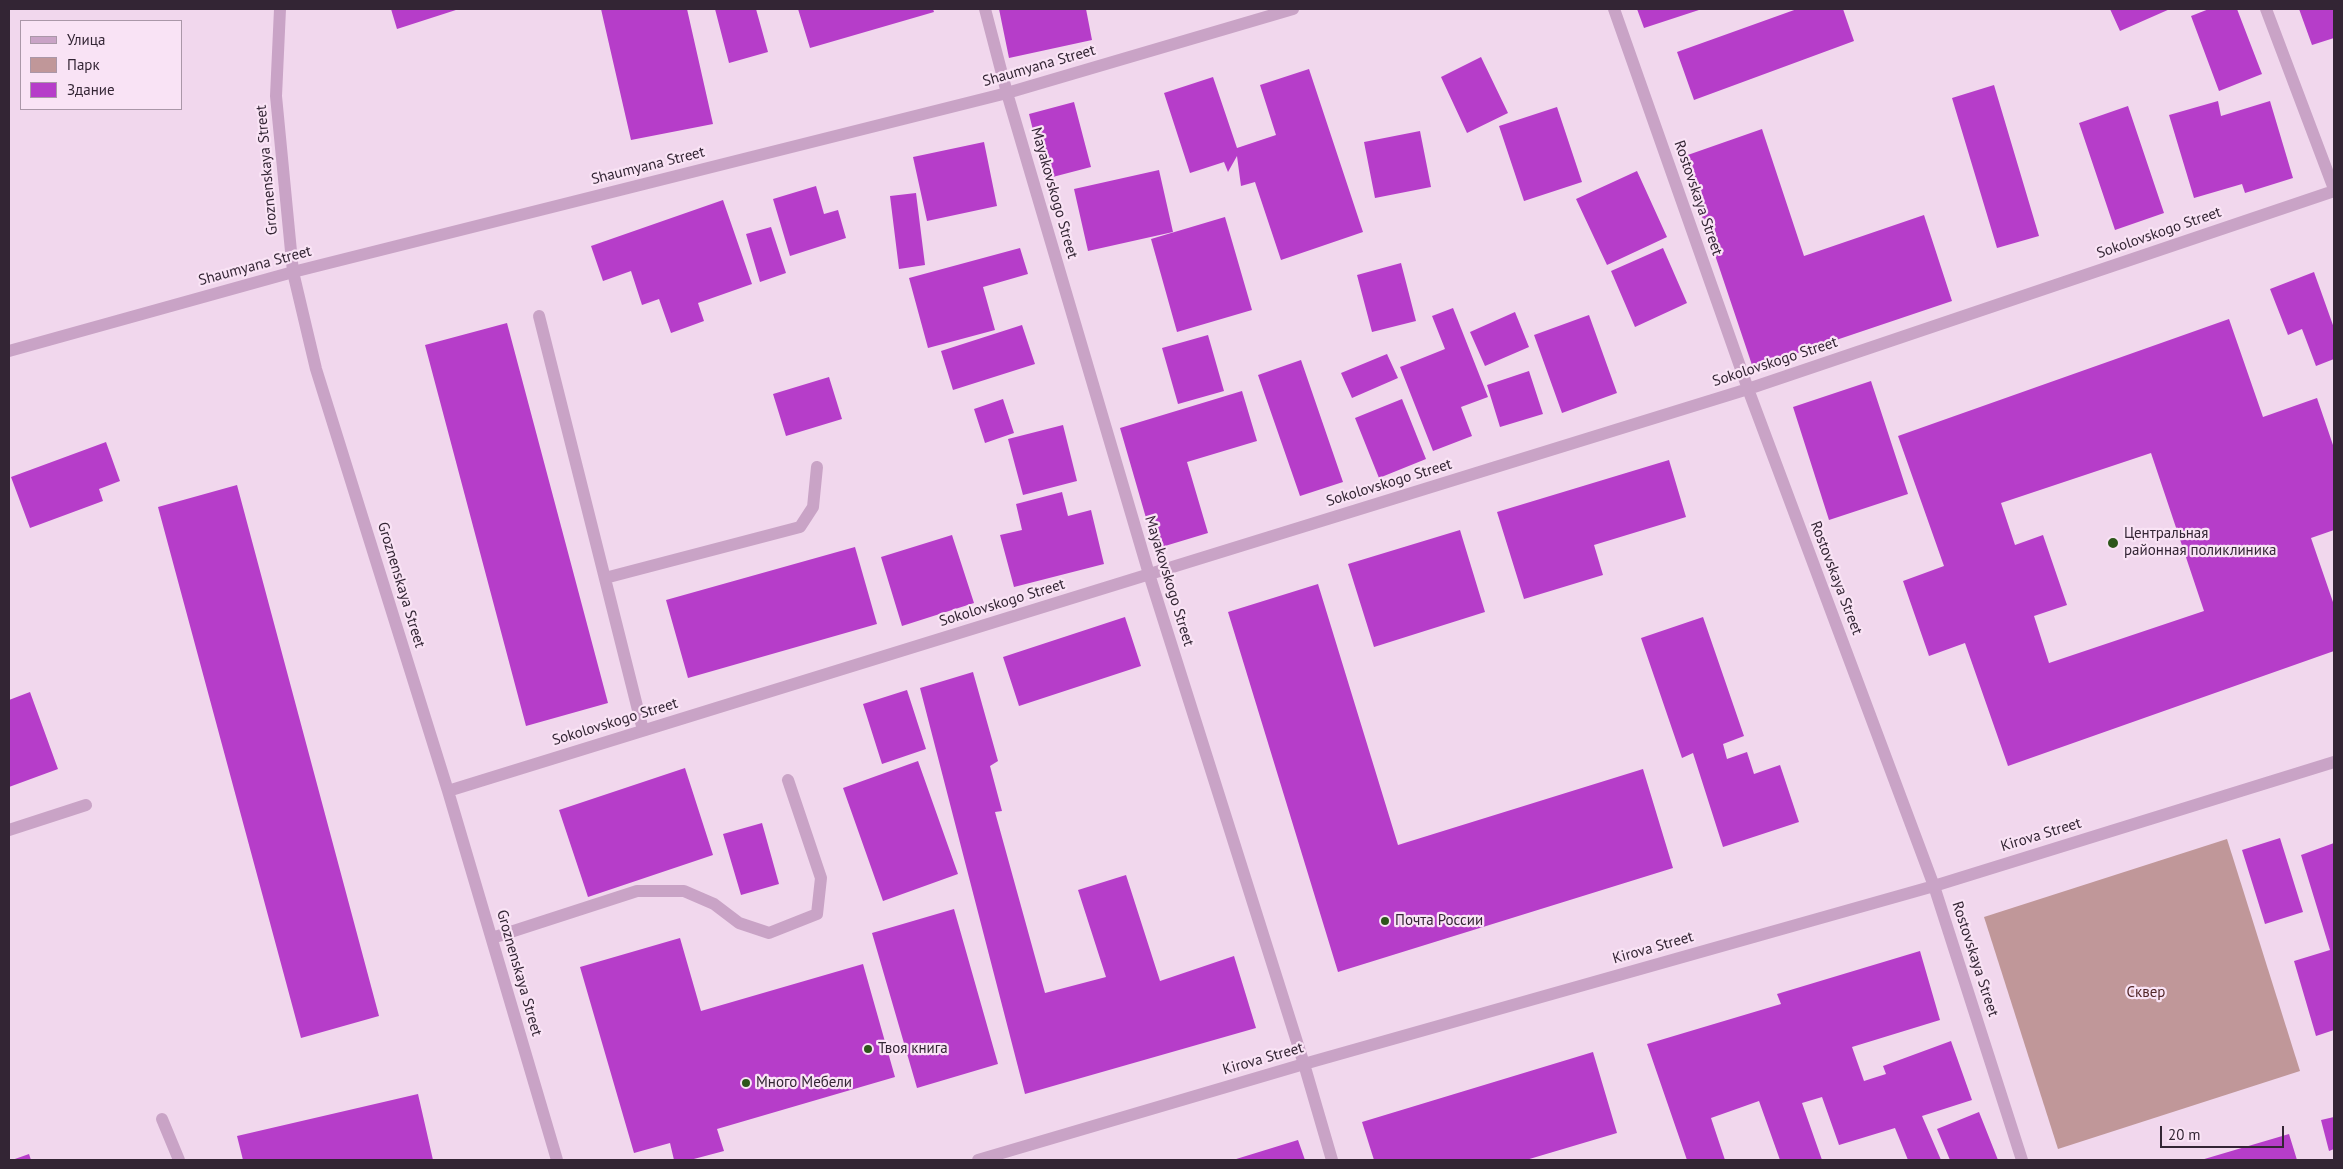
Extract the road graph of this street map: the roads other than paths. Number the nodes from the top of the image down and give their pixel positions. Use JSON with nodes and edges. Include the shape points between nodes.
{"nodes":[{"id":1,"x":280,"y":9,"type":"edge"},
{"id":2,"x":985,"y":9,"type":"edge"},
{"id":3,"x":1293,"y":9,"type":"edge"},
{"id":4,"x":1614,"y":9,"type":"edge"},
{"id":5,"x":2266,"y":9,"type":"edge"},
{"id":6,"x":1007,"y":93,"type":"junction"},
{"id":7,"x":2334,"y":190,"type":"edge"},
{"id":8,"x":293,"y":272,"type":"junction"},
{"id":9,"x":539,"y":316,"type":"dead end"},
{"id":10,"x":9,"y":351,"type":"edge"},
{"id":11,"x":1748,"y":389,"type":"junction"},
{"id":12,"x":817,"y":467,"type":"dead end"},
{"id":13,"x":1149,"y":574,"type":"junction"},
{"id":14,"x":605,"y":578,"type":"junction"},
{"id":15,"x":643,"y":730,"type":"junction"},
{"id":16,"x":2334,"y":762,"type":"edge"},
{"id":17,"x":788,"y":780,"type":"dead end"},
{"id":18,"x":448,"y":790,"type":"junction"},
{"id":19,"x":86,"y":805,"type":"dead end"},
{"id":20,"x":9,"y":830,"type":"edge"},
{"id":21,"x":1934,"y":886,"type":"junction"},
{"id":22,"x":492,"y":938,"type":"junction"},
{"id":23,"x":1304,"y":1064,"type":"junction"},
{"id":24,"x":162,"y":1119,"type":"dead end"},
{"id":25,"x":179,"y":1160,"type":"edge"},
{"id":26,"x":557,"y":1160,"type":"edge"},
{"id":27,"x":978,"y":1160,"type":"edge"},
{"id":28,"x":1332,"y":1160,"type":"edge"},
{"id":29,"x":2022,"y":1160,"type":"edge"}],
"edges":[{"from":1,"to":8,"type":"street","name":"Groznenskaya Street","via":[[276,96]]},
{"from":2,"to":6,"type":"street","name":"Mayakovskogo Street"},
{"from":3,"to":6,"type":"street","name":"Shaumyana Street"},
{"from":4,"to":11,"type":"street","name":"Rostovskaya Street"},
{"from":5,"to":7,"type":"street"},
{"from":6,"to":8,"type":"street","name":"Shaumyana Street"},
{"from":6,"to":13,"type":"street","name":"Mayakovskogo Street"},
{"from":7,"to":11,"type":"street","name":"Sokolovskogo Street"},
{"from":8,"to":10,"type":"street","name":"Shaumyana Street"},
{"from":8,"to":18,"type":"street","name":"Groznenskaya Street","via":[[316,369]]},
{"from":9,"to":14,"type":"street"},
{"from":11,"to":13,"type":"street","name":"Sokolovskogo Street"},
{"from":11,"to":21,"type":"street","name":"Rostovskaya Street"},
{"from":12,"to":14,"type":"street","via":[[813,507],[800,527]]},
{"from":13,"to":15,"type":"street","name":"Sokolovskogo Street"},
{"from":13,"to":23,"type":"street","name":"Mayakovskogo Street"},
{"from":14,"to":15,"type":"street"},
{"from":15,"to":18,"type":"street","name":"Sokolovskogo Street"},
{"from":16,"to":21,"type":"street","name":"Kirova Street"},
{"from":17,"to":22,"type":"street","via":[[821,878],[817,914],[769,933],[739,923],[714,904],[684,891],[637,892]]},
{"from":18,"to":22,"type":"street","name":"Groznenskaya Street"},
{"from":19,"to":20,"type":"street"},
{"from":21,"to":23,"type":"street","name":"Kirova Street"},
{"from":21,"to":29,"type":"street","name":"Rostovskaya Street"},
{"from":22,"to":26,"type":"street","name":"Groznenskaya Street"},
{"from":23,"to":27,"type":"street","name":"Kirova Street"},
{"from":23,"to":28,"type":"street","name":"Mayakovskogo Street"},
{"from":24,"to":25,"type":"street"}]}
